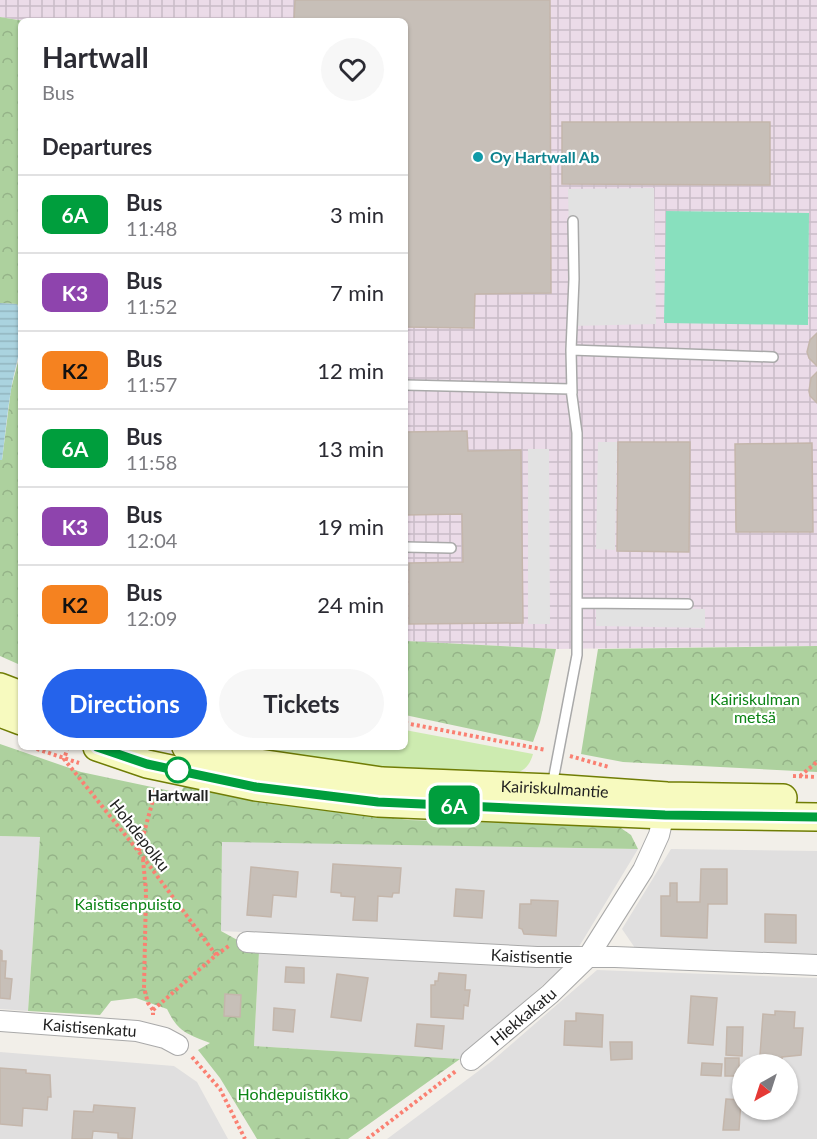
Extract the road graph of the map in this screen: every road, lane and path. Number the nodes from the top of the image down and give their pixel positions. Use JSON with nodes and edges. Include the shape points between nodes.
{"nodes":[{"id":1,"x":573,"y":221,"type":"dead end"},
{"id":2,"x":571,"y":350,"type":"junction"},
{"id":3,"x":773,"y":357,"type":"dead end"},
{"id":4,"x":408,"y":385,"type":"edge"},
{"id":5,"x":572,"y":393,"type":"junction"},
{"id":6,"x":408,"y":548,"type":"edge"},
{"id":7,"x":451,"y":548,"type":"dead end"},
{"id":8,"x":577,"y":603,"type":"junction"},
{"id":9,"x":688,"y":604,"type":"dead end"},
{"id":10,"x":0,"y":687,"type":"edge"},
{"id":11,"x":18,"y":694,"type":"edge"},
{"id":12,"x":0,"y":713,"type":"edge"},
{"id":13,"x":18,"y":720,"type":"edge"},
{"id":14,"x":408,"y":724,"type":"edge"},
{"id":15,"x":67,"y":750,"type":"edge"},
{"id":16,"x":106,"y":750,"type":"edge"},
{"id":17,"x":200,"y":750,"type":"edge"},
{"id":18,"x":558,"y":753,"type":"junction"},
{"id":19,"x":817,"y":762,"type":"edge"},
{"id":20,"x":615,"y":768,"type":"dead end"},
{"id":21,"x":790,"y":776,"type":"dead end"},
{"id":22,"x":800,"y":776,"type":"junction"},
{"id":23,"x":817,"y":777,"type":"edge"},
{"id":24,"x":158,"y":784,"type":"dead end"},
{"id":25,"x":550,"y":799,"type":"junction"},
{"id":26,"x":817,"y":799,"type":"edge"},
{"id":27,"x":666,"y":806,"type":"junction"},
{"id":28,"x":817,"y":817,"type":"edge"},
{"id":29,"x":139,"y":852,"type":"junction"},
{"id":30,"x":143,"y":857,"type":"junction"},
{"id":31,"x":247,"y":942,"type":"dead end"},
{"id":32,"x":588,"y":957,"type":"junction"},
{"id":33,"x":817,"y":965,"type":"edge"},
{"id":34,"x":153,"y":1010,"type":"junction"},
{"id":35,"x":0,"y":1021,"type":"edge"},
{"id":36,"x":152,"y":1034,"type":"junction"},
{"id":37,"x":178,"y":1045,"type":"joint"},
{"id":38,"x":471,"y":1060,"type":"joint"},
{"id":39,"x":245,"y":1139,"type":"edge"},
{"id":40,"x":367,"y":1139,"type":"edge"}],
"edges":[{"from":1,"to":2,"type":"lane"},
{"from":2,"to":3,"type":"lane"},
{"from":2,"to":5,"type":"lane"},
{"from":4,"to":5,"type":"lane","via":[[571,389]]},
{"from":5,"to":8,"type":"lane","via":[[577,433]]},
{"from":6,"to":7,"type":"lane"},
{"from":8,"to":9,"type":"lane"},
{"from":8,"to":18,"type":"lane","via":[[577,655]]},
{"from":10,"to":11,"type":"street"},
{"from":12,"to":13,"type":"street"},
{"from":14,"to":18,"type":"path"},
{"from":15,"to":29,"type":"path","name":"Hohdepolku","via":[[64,759]]},
{"from":16,"to":25,"type":"street","name":"Kairiskulmantie","via":[[147,764],[256,787],[378,802]]},
{"from":17,"to":25,"type":"street","name":"Kairiskulmantie","via":[[382,781]]},
{"from":18,"to":20,"type":"path"},
{"from":18,"to":25,"type":"lane"},
{"from":19,"to":22,"type":"path"},
{"from":21,"to":22,"type":"path"},
{"from":22,"to":23,"type":"path"},
{"from":24,"to":29,"type":"path"},
{"from":25,"to":27,"type":"street","name":"Kairiskulmantie"},
{"from":26,"to":27,"type":"street","name":"Kairiskulmantie"},
{"from":27,"to":28,"type":"street","name":"Kairiskulmantie"},
{"from":27,"to":32,"type":"street","name":"Hiekkakatu","via":[[659,835],[643,870]]},
{"from":29,"to":30,"type":"path","name":"Hohdepolku"},
{"from":30,"to":34,"type":"path","via":[[144,988]]},
{"from":30,"to":34,"type":"path","name":"Hohdepolku","via":[[216,955]]},
{"from":31,"to":32,"type":"street","name":"Kaistisentie"},
{"from":32,"to":33,"type":"street","name":"Kaistisentie"},
{"from":32,"to":38,"type":"street","name":"Hiekkakatu"},
{"from":34,"to":36,"type":"path"},
{"from":35,"to":36,"type":"street","name":"Kaistisenkatu"},
{"from":36,"to":37,"type":"street","name":"Kaistisenkatu"},
{"from":37,"to":39,"type":"path","via":[[220,1089]]},
{"from":38,"to":40,"type":"path"}]}
